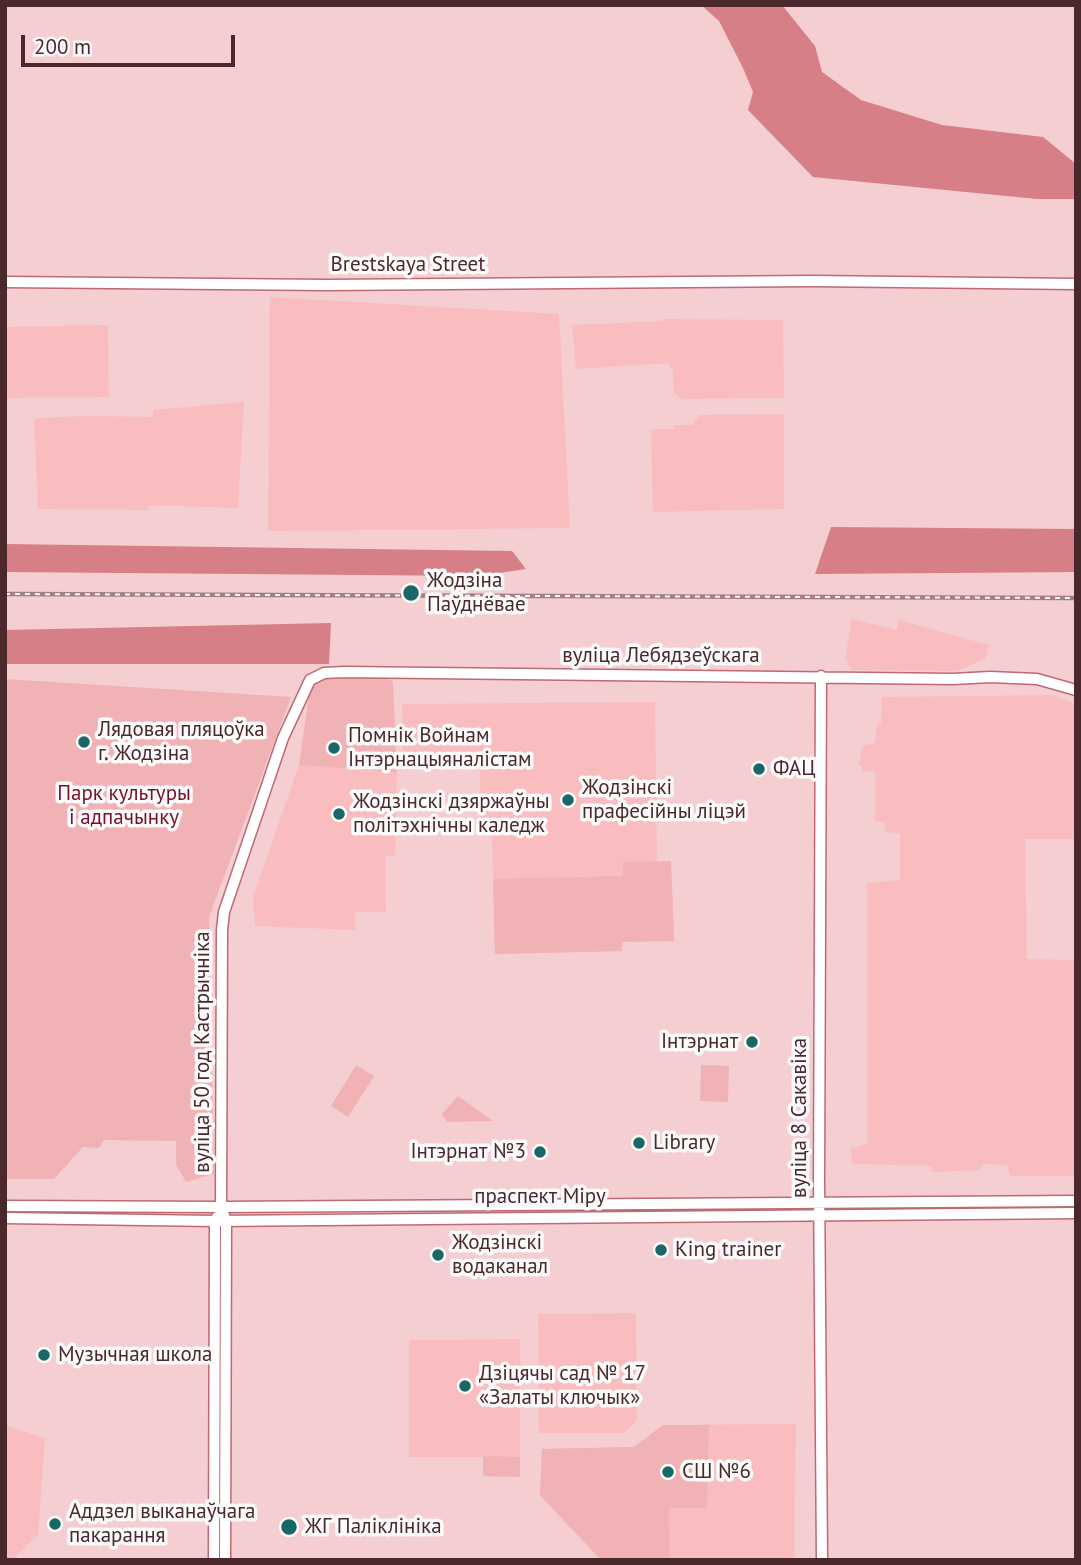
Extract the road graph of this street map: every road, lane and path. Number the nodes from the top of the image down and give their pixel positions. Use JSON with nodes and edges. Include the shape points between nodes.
{"nodes":[{"id":1,"x":5,"y":282,"type":"edge"},
{"id":2,"x":1076,"y":284,"type":"edge"},
{"id":3,"x":821,"y":676,"type":"junction"},
{"id":4,"x":1076,"y":690,"type":"edge"},
{"id":5,"x":283,"y":738,"type":"joint"},
{"id":6,"x":1076,"y":1201,"type":"edge"},
{"id":7,"x":999,"y":1202,"type":"junction"},
{"id":8,"x":819,"y":1203,"type":"junction"},
{"id":9,"x":640,"y":1205,"type":"junction"},
{"id":10,"x":5,"y":1206,"type":"edge"},
{"id":11,"x":460,"y":1206,"type":"junction"},
{"id":12,"x":222,"y":1207,"type":"junction"},
{"id":13,"x":1076,"y":1213,"type":"edge"},
{"id":14,"x":999,"y":1214,"type":"junction"},
{"id":15,"x":819,"y":1215,"type":"junction"},
{"id":16,"x":640,"y":1216,"type":"junction"},
{"id":17,"x":460,"y":1217,"type":"junction"},
{"id":18,"x":6,"y":1218,"type":"edge"},
{"id":19,"x":220,"y":1221,"type":"junction"},
{"id":20,"x":214,"y":1560,"type":"edge"},
{"id":21,"x":225,"y":1560,"type":"edge"},
{"id":22,"x":822,"y":1560,"type":"edge"}],
"edges":[{"from":1,"to":2,"type":"main road","name":"Brestskaya Street"},
{"from":3,"to":4,"type":"main road","name":"вуліца Лебядзеўскага","via":[[1022,678]]},
{"from":3,"to":5,"type":"main road","name":"вуліца Лебядзеўскага","via":[[324,673],[310,680]]},
{"from":3,"to":8,"type":"main road","name":"вуліца 8 Сакавіка"},
{"from":5,"to":12,"type":"main road","name":"вуліца 50 год Кастрычніка","via":[[224,912]]},
{"from":6,"to":7,"type":"main road","name":"праспект Міру"},
{"from":7,"to":8,"type":"main road","name":"праспект Міру"},
{"from":7,"to":14,"type":"main road"},
{"from":8,"to":9,"type":"main road","name":"праспект Міру"},
{"from":8,"to":15,"type":"main road","name":"вуліца 8 Сакавіка"},
{"from":9,"to":11,"type":"main road","name":"праспект Міру"},
{"from":9,"to":16,"type":"main road"},
{"from":10,"to":12,"type":"main road","name":"праспект Міру"},
{"from":10,"to":18,"type":"main road"},
{"from":11,"to":12,"type":"main road","name":"праспект Міру"},
{"from":11,"to":17,"type":"main road"},
{"from":12,"to":19,"type":"main road","name":"вуліца 50 год Кастрычніка"},
{"from":13,"to":14,"type":"main road","name":"праспект Міру"},
{"from":14,"to":15,"type":"main road","name":"праспект Міру"},
{"from":15,"to":16,"type":"main road","name":"праспект Міру"},
{"from":15,"to":22,"type":"main road","name":"вуліца 8 Сакавіка"},
{"from":16,"to":17,"type":"main road","name":"праспект Міру"},
{"from":17,"to":19,"type":"main road","name":"праспект Міру"},
{"from":18,"to":19,"type":"main road","name":"праспект Міру"},
{"from":19,"to":20,"type":"main road","name":"вуліца 50 год Кастрычніка"},
{"from":19,"to":21,"type":"main road","name":"вуліца 50 год Кастрычніка"}]}
